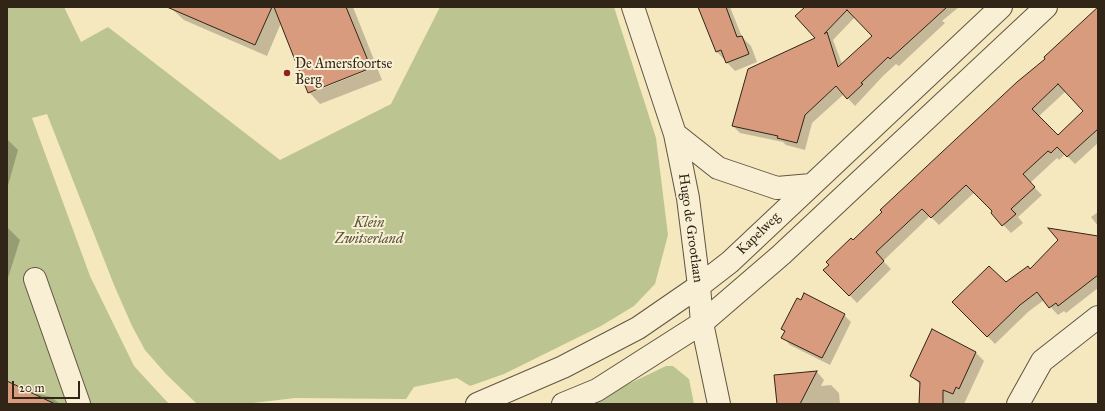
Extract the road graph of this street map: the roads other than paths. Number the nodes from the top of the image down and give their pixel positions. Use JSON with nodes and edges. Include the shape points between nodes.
{"nodes":[{"id":1,"x":633,"y":7,"type":"edge"},
{"id":2,"x":1001,"y":7,"type":"edge"},
{"id":3,"x":1046,"y":7,"type":"edge"},
{"id":4,"x":675,"y":134,"type":"junction"},
{"id":5,"x":811,"y":184,"type":"junction"},
{"id":6,"x":35,"y":279,"type":"dead end"},
{"id":7,"x":699,"y":286,"type":"junction"},
{"id":8,"x":1098,"y":317,"type":"edge"},
{"id":9,"x":702,"y":323,"type":"junction"},
{"id":10,"x":79,"y":404,"type":"edge"},
{"id":11,"x":477,"y":404,"type":"edge"},
{"id":12,"x":563,"y":404,"type":"edge"},
{"id":13,"x":719,"y":404,"type":"edge"},
{"id":14,"x":1018,"y":404,"type":"edge"}],
"edges":[{"from":1,"to":4,"type":"street","name":"Hugo de Grootlaan"},
{"from":2,"to":5,"type":"street","name":"Kapelweg"},
{"from":3,"to":9,"type":"street","name":"Kapelweg","via":[[781,255]]},
{"from":4,"to":5,"type":"street","name":"Hugo de Grootlaan","via":[[718,168],[777,188]]},
{"from":4,"to":7,"type":"street","name":"Hugo de Grootlaan","via":[[688,198]]},
{"from":5,"to":7,"type":"street","name":"Kapelweg","via":[[730,262]]},
{"from":6,"to":10,"type":"street"},
{"from":7,"to":9,"type":"street","name":"Hugo de Grootlaan"},
{"from":7,"to":11,"type":"street","name":"Kapelweg","via":[[638,328],[563,367]]},
{"from":8,"to":14,"type":"street","via":[[1042,361]]},
{"from":9,"to":12,"type":"street","name":"Kapelweg","via":[[597,390]]},
{"from":9,"to":13,"type":"street","name":"Hugo de Grootlaan"}]}
